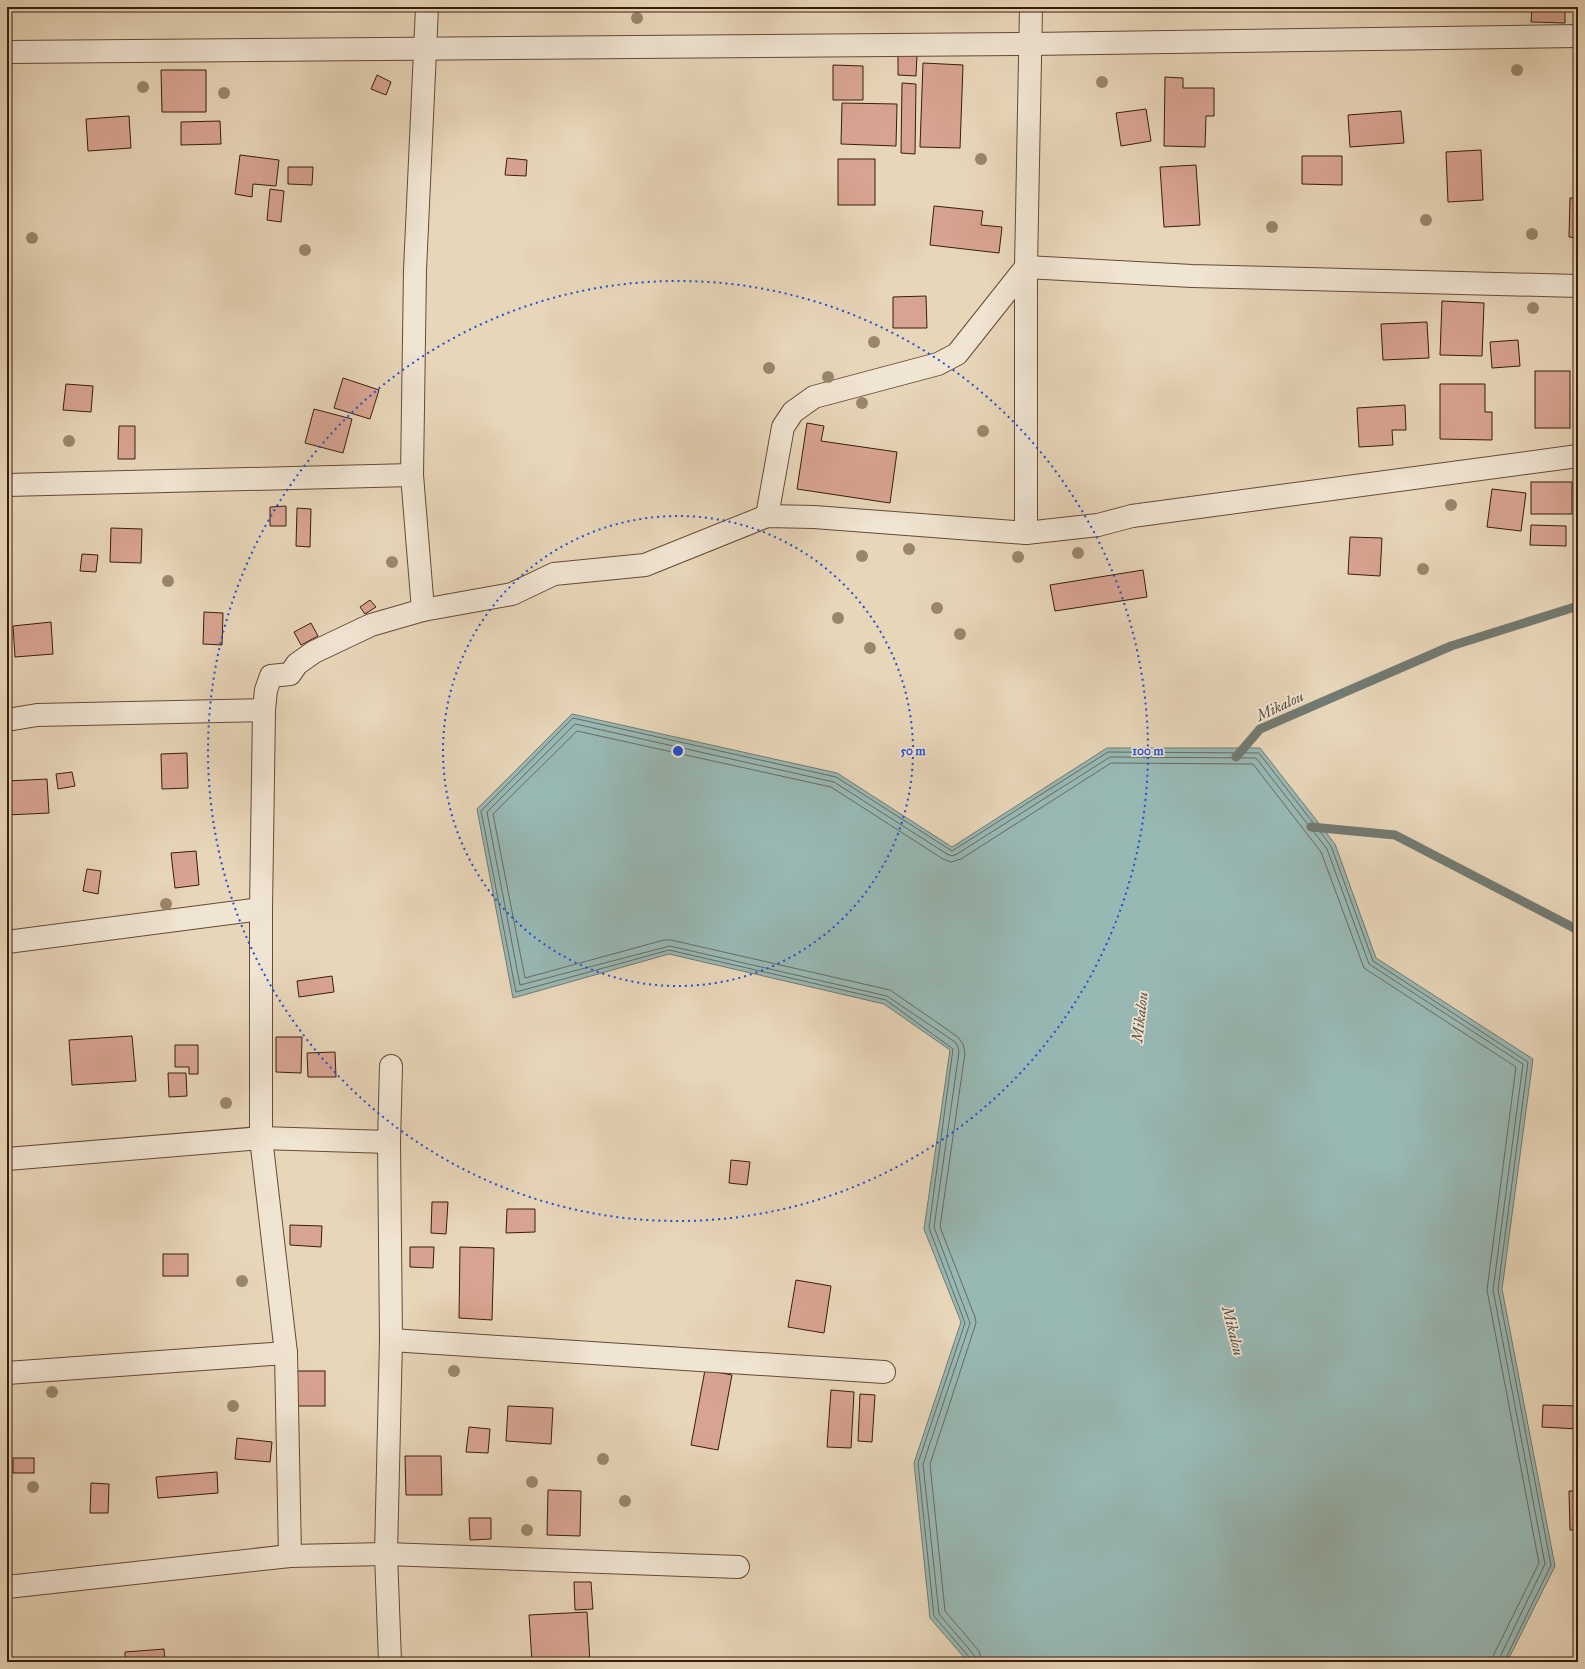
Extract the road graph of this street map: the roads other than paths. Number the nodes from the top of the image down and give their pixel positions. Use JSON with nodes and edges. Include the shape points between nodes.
{"nodes":[{"id":1,"x":427,"y":7,"type":"edge"},
{"id":2,"x":1031,"y":7,"type":"edge"},
{"id":3,"x":1578,"y":36,"type":"edge"},
{"id":4,"x":1031,"y":44,"type":"junction"},
{"id":5,"x":425,"y":49,"type":"junction"},
{"id":6,"x":7,"y":52,"type":"edge"},
{"id":7,"x":1026,"y":267,"type":"junction"},
{"id":8,"x":1578,"y":286,"type":"edge"},
{"id":9,"x":1578,"y":456,"type":"edge"},
{"id":10,"x":412,"y":475,"type":"junction"},
{"id":11,"x":7,"y":485,"type":"edge"},
{"id":12,"x":767,"y":516,"type":"junction"},
{"id":13,"x":1026,"y":533,"type":"junction"},
{"id":14,"x":422,"y":610,"type":"junction"},
{"id":15,"x":264,"y":710,"type":"junction"},
{"id":16,"x":7,"y":720,"type":"edge"},
{"id":17,"x":261,"y":909,"type":"junction"},
{"id":18,"x":7,"y":942,"type":"edge"},
{"id":19,"x":392,"y":1066,"type":"dead end"},
{"id":20,"x":261,"y":1138,"type":"junction"},
{"id":21,"x":388,"y":1142,"type":"junction"},
{"id":22,"x":7,"y":1159,"type":"edge"},
{"id":23,"x":391,"y":1340,"type":"junction"},
{"id":24,"x":286,"y":1353,"type":"junction"},
{"id":25,"x":884,"y":1372,"type":"dead end"},
{"id":26,"x":7,"y":1373,"type":"edge"},
{"id":27,"x":386,"y":1554,"type":"junction"},
{"id":28,"x":290,"y":1556,"type":"junction"},
{"id":29,"x":738,"y":1567,"type":"dead end"},
{"id":30,"x":7,"y":1587,"type":"edge"},
{"id":31,"x":390,"y":1662,"type":"edge"}],
"edges":[{"from":1,"to":5,"type":"street"},
{"from":2,"to":4,"type":"street"},
{"from":3,"to":4,"type":"street"},
{"from":4,"to":5,"type":"street"},
{"from":4,"to":7,"type":"street"},
{"from":5,"to":6,"type":"street"},
{"from":5,"to":10,"type":"street","via":[[414,270]]},
{"from":7,"to":8,"type":"street","via":[[1192,276]]},
{"from":7,"to":12,"type":"street","via":[[957,354],[938,364],[814,397],[793,412],[783,427]]},
{"from":7,"to":13,"type":"street"},
{"from":9,"to":13,"type":"street","via":[[1132,516],[1098,526]]},
{"from":10,"to":11,"type":"street"},
{"from":10,"to":14,"type":"street"},
{"from":12,"to":13,"type":"street","via":[[814,517]]},
{"from":12,"to":14,"type":"street","via":[[645,565],[554,574],[512,594]]},
{"from":14,"to":15,"type":"street","via":[[371,625],[314,652],[290,674],[271,676],[266,690]]},
{"from":15,"to":16,"type":"street","via":[[37,715]]},
{"from":15,"to":17,"type":"street"},
{"from":17,"to":18,"type":"street"},
{"from":17,"to":20,"type":"street"},
{"from":19,"to":21,"type":"street"},
{"from":20,"to":21,"type":"street"},
{"from":20,"to":22,"type":"street"},
{"from":20,"to":24,"type":"street"},
{"from":21,"to":23,"type":"street"},
{"from":23,"to":25,"type":"street"},
{"from":23,"to":27,"type":"street"},
{"from":24,"to":26,"type":"street"},
{"from":24,"to":28,"type":"street"},
{"from":27,"to":28,"type":"street"},
{"from":27,"to":29,"type":"street"},
{"from":27,"to":31,"type":"street"},
{"from":28,"to":30,"type":"street"}]}
